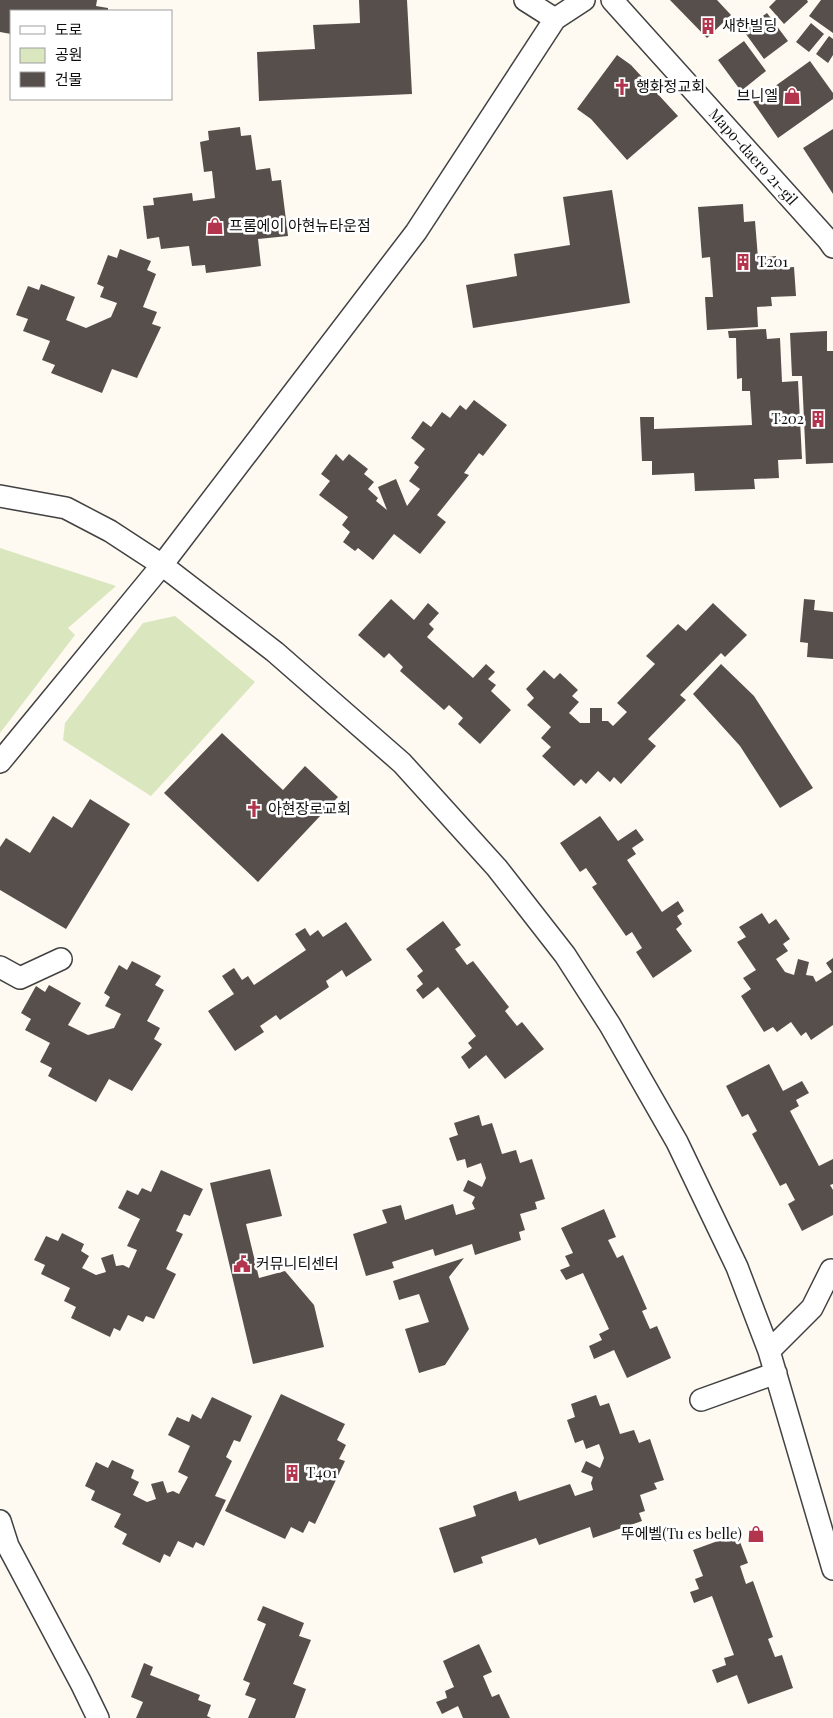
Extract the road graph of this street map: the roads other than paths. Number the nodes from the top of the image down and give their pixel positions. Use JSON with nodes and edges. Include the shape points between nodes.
{"nodes":[{"id":1,"x":525,"y":0,"type":"edge"},
{"id":2,"x":584,"y":0,"type":"edge"},
{"id":3,"x":612,"y":0,"type":"edge"},
{"id":4,"x":556,"y":19,"type":"junction"},
{"id":5,"x":831,"y":242,"type":"edge"},
{"id":6,"x":0,"y":496,"type":"edge"},
{"id":7,"x":162,"y":565,"type":"junction"},
{"id":8,"x":0,"y":762,"type":"edge"},
{"id":9,"x":61,"y":959,"type":"dead end"},
{"id":10,"x":0,"y":967,"type":"edge"},
{"id":11,"x":831,"y":1270,"type":"dead end"},
{"id":12,"x":769,"y":1351,"type":"junction"},
{"id":13,"x":776,"y":1373,"type":"junction"},
{"id":14,"x":701,"y":1400,"type":"dead end"},
{"id":15,"x":0,"y":1521,"type":"edge"},
{"id":16,"x":833,"y":1569,"type":"edge"},
{"id":17,"x":98,"y":1718,"type":"edge"}],
"edges":[{"from":1,"to":4,"type":"street"},
{"from":2,"to":4,"type":"street"},
{"from":3,"to":5,"type":"street","name":"Mapo-daero 21-gil"},
{"from":4,"to":7,"type":"street","via":[[416,232]]},
{"from":6,"to":7,"type":"street","via":[[66,508],[110,531]]},
{"from":7,"to":8,"type":"street"},
{"from":7,"to":12,"type":"street","via":[[275,652],[402,763],[491,861],[554,941],[610,1025],[677,1142],[738,1266]]},
{"from":9,"to":10,"type":"street","via":[[20,978]]},
{"from":11,"to":12,"type":"street","via":[[812,1308]]},
{"from":12,"to":13,"type":"street"},
{"from":13,"to":14,"type":"street"},
{"from":13,"to":16,"type":"street"},
{"from":15,"to":17,"type":"street","via":[[8,1546]]}]}
